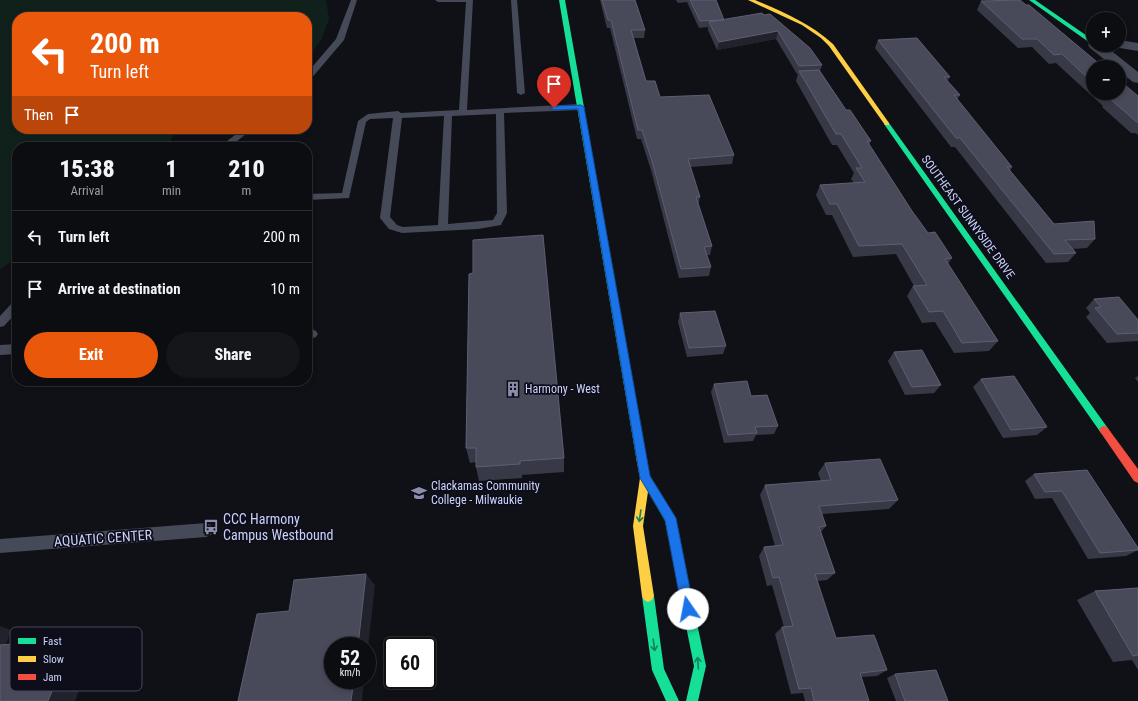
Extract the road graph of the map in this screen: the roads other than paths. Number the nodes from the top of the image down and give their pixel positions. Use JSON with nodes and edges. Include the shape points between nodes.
{"nodes":[{"id":1,"x":354,"y":0,"type":"edge"},
{"id":2,"x":438,"y":0,"type":"edge"},
{"id":3,"x":466,"y":0,"type":"edge"},
{"id":4,"x":470,"y":0,"type":"edge"},
{"id":5,"x":514,"y":0,"type":"edge"},
{"id":6,"x":562,"y":0,"type":"edge"},
{"id":7,"x":751,"y":0,"type":"edge"},
{"id":8,"x":1032,"y":0,"type":"edge"},
{"id":9,"x":1086,"y":37,"type":"edge"},
{"id":10,"x":1126,"y":45,"type":"edge"},
{"id":11,"x":1138,"y":47,"type":"edge"},
{"id":12,"x":1105,"y":52,"type":"edge"},
{"id":13,"x":312,"y":72,"type":"edge"},
{"id":14,"x":1138,"y":79,"type":"edge"},
{"id":15,"x":521,"y":93,"type":"dead end"},
{"id":16,"x":581,"y":107,"type":"junction"},
{"id":17,"x":500,"y":110,"type":"junction"},
{"id":18,"x":448,"y":112,"type":"junction"},
{"id":19,"x":464,"y":112,"type":"junction"},
{"id":20,"x":398,"y":114,"type":"junction"},
{"id":21,"x":242,"y":134,"type":"edge"},
{"id":22,"x":230,"y":142,"type":"edge"},
{"id":23,"x":312,"y":197,"type":"edge"},
{"id":24,"x":443,"y":228,"type":"junction"},
{"id":25,"x":12,"y":310,"type":"edge"},
{"id":26,"x":0,"y":323,"type":"edge"},
{"id":27,"x":0,"y":350,"type":"edge"},
{"id":28,"x":12,"y":350,"type":"edge"},
{"id":29,"x":645,"y":478,"type":"junction"},
{"id":30,"x":1138,"y":478,"type":"edge"},
{"id":31,"x":206,"y":530,"type":"dead end"},
{"id":32,"x":0,"y":546,"type":"edge"},
{"id":33,"x":673,"y":701,"type":"edge"},
{"id":34,"x":692,"y":701,"type":"edge"}],
"edges":[{"from":1,"to":13,"type":"lane","via":[[340,40]]},
{"from":2,"to":3,"type":"lane"},
{"from":4,"to":19,"type":"lane"},
{"from":5,"to":15,"type":"lane"},
{"from":6,"to":16,"type":"main road"},
{"from":7,"to":30,"type":"main road","name":"SOUTHEAST SUNNYSIDE DRIVE","via":[[807,27],[827,41]]},
{"from":8,"to":9,"type":"main road"},
{"from":10,"to":11,"type":"street"},
{"from":12,"to":14,"type":"street"},
{"from":16,"to":17,"type":"lane"},
{"from":16,"to":29,"type":"main road"},
{"from":17,"to":19,"type":"lane"},
{"from":17,"to":24,"type":"lane","via":[[502,213],[497,223]]},
{"from":18,"to":19,"type":"lane"},
{"from":18,"to":20,"type":"lane"},
{"from":18,"to":24,"type":"lane"},
{"from":20,"to":23,"type":"lane","via":[[373,116],[362,121],[346,196]]},
{"from":20,"to":24,"type":"lane","via":[[385,218],[393,227],[402,230]]},
{"from":21,"to":22,"type":"lane"},
{"from":25,"to":26,"type":"lane"},
{"from":27,"to":28,"type":"lane"},
{"from":29,"to":33,"type":"main road","one_way":true,"via":[[638,526],[658,670]]},
{"from":34,"to":29,"type":"main road","one_way":true,"via":[[700,666],[670,518]]},
{"from":31,"to":32,"type":"lane","name":"AQUATIC CENTER"}]}
